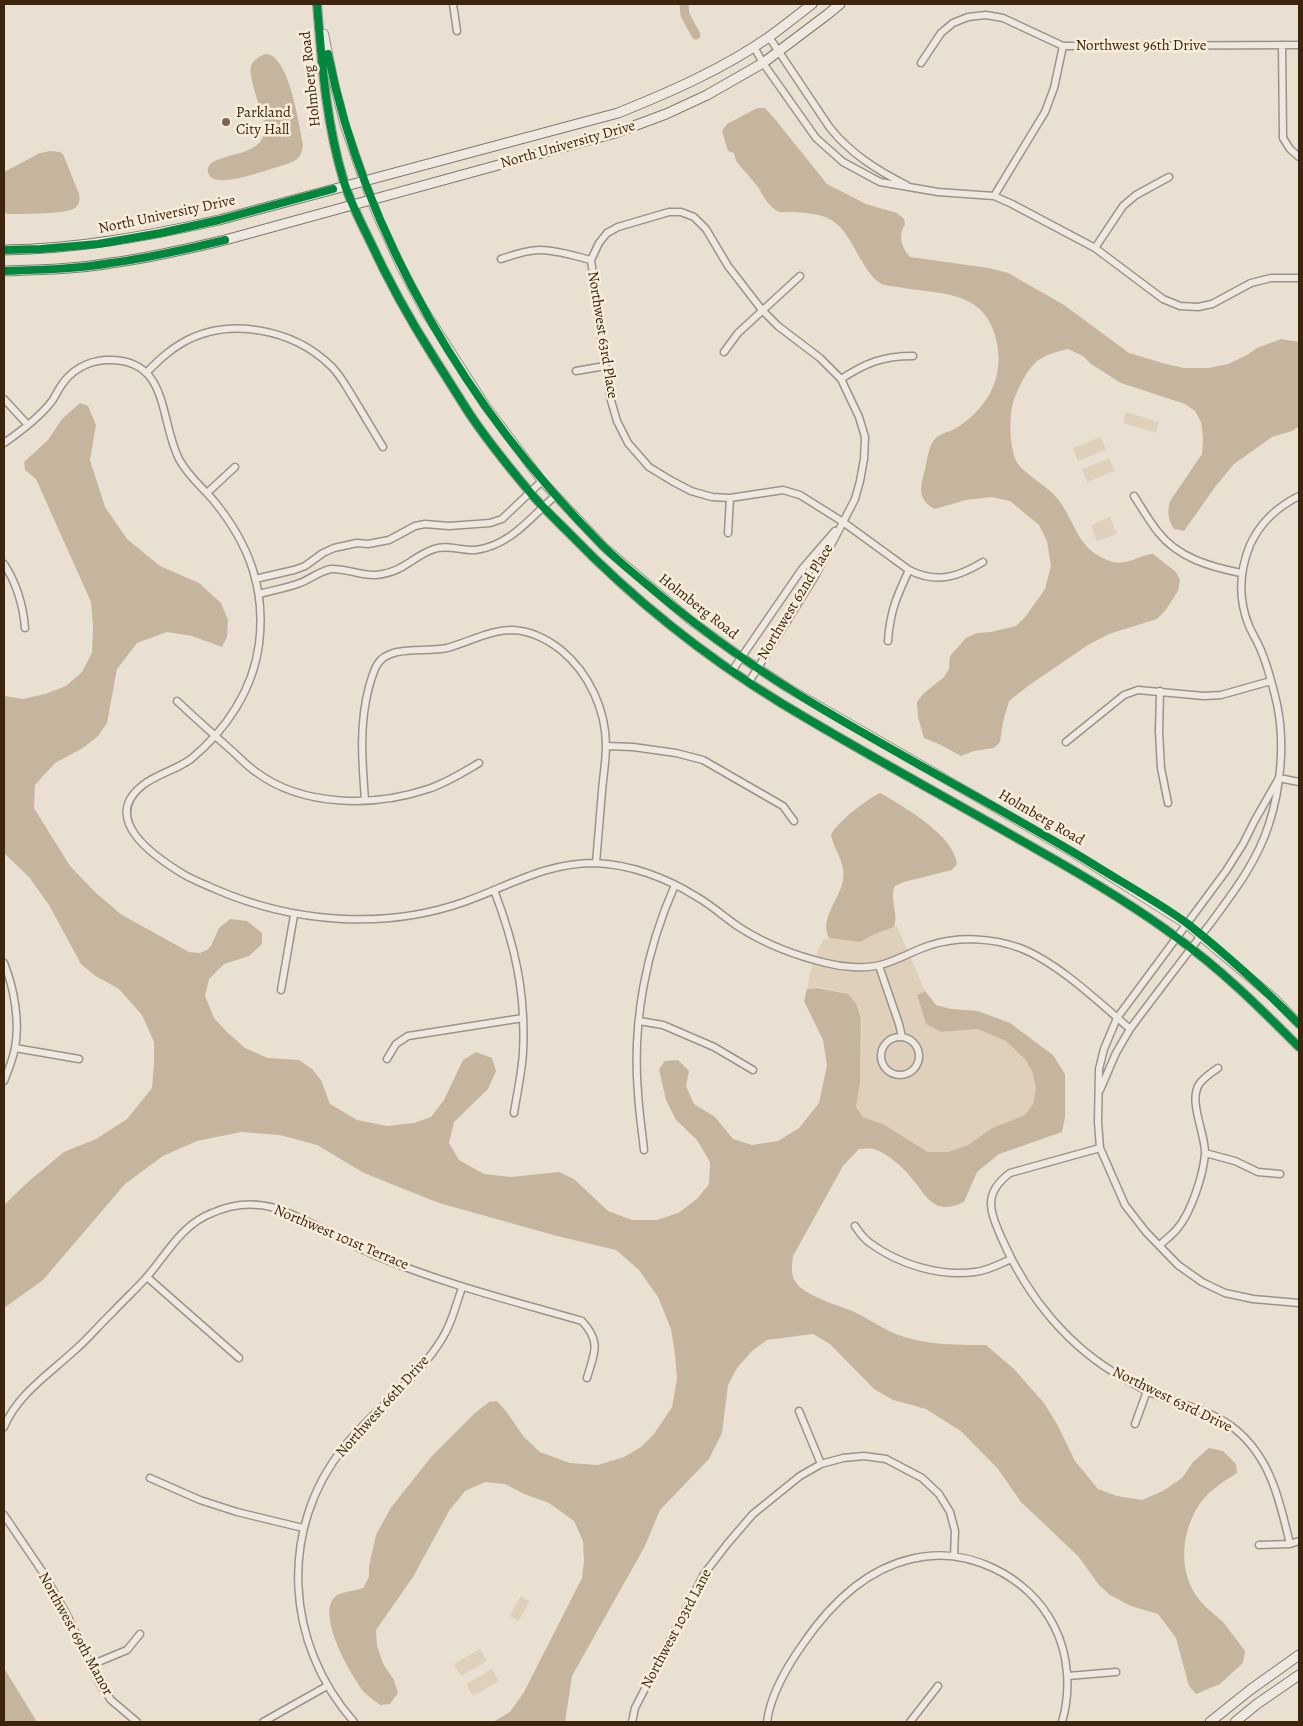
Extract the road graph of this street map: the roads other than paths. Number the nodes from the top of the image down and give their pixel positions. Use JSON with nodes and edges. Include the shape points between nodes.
{"nodes":[{"id":1,"x":317,"y":4,"type":"edge"},
{"id":2,"x":453,"y":4,"type":"edge"},
{"id":3,"x":812,"y":4,"type":"edge"},
{"id":4,"x":840,"y":4,"type":"edge"},
{"id":5,"x":456,"y":31,"type":"dead end"},
{"id":6,"x":769,"y":37,"type":"junction"},
{"id":7,"x":1282,"y":45,"type":"junction"},
{"id":8,"x":1299,"y":45,"type":"edge"},
{"id":9,"x":1063,"y":46,"type":"junction"},
{"id":10,"x":754,"y":47,"type":"junction"},
{"id":11,"x":779,"y":52,"type":"junction"},
{"id":12,"x":763,"y":63,"type":"junction"},
{"id":13,"x":921,"y":63,"type":"dead end"},
{"id":14,"x":1299,"y":157,"type":"edge"},
{"id":15,"x":1169,"y":177,"type":"dead end"},
{"id":16,"x":364,"y":180,"type":"junction"},
{"id":17,"x":345,"y":186,"type":"junction"},
{"id":18,"x":912,"y":188,"type":"junction"},
{"id":19,"x":994,"y":196,"type":"junction"},
{"id":20,"x":373,"y":200,"type":"junction"},
{"id":21,"x":353,"y":205,"type":"junction"},
{"id":22,"x":1095,"y":248,"type":"junction"},
{"id":23,"x":4,"y":250,"type":"edge"},
{"id":24,"x":501,"y":258,"type":"dead end"},
{"id":25,"x":591,"y":260,"type":"junction"},
{"id":26,"x":4,"y":271,"type":"edge"},
{"id":27,"x":800,"y":276,"type":"dead end"},
{"id":28,"x":1299,"y":278,"type":"edge"},
{"id":29,"x":762,"y":310,"type":"junction"},
{"id":30,"x":724,"y":352,"type":"dead end"},
{"id":31,"x":912,"y":356,"type":"dead end"},
{"id":32,"x":605,"y":366,"type":"junction"},
{"id":33,"x":576,"y":371,"type":"dead end"},
{"id":34,"x":147,"y":372,"type":"junction"},
{"id":35,"x":841,"y":379,"type":"junction"},
{"id":36,"x":4,"y":399,"type":"edge"},
{"id":37,"x":28,"y":425,"type":"junction"},
{"id":38,"x":4,"y":443,"type":"edge"},
{"id":39,"x":383,"y":447,"type":"dead end"},
{"id":40,"x":235,"y":467,"type":"dead end"},
{"id":41,"x":542,"y":481,"type":"junction"},
{"id":42,"x":207,"y":493,"type":"junction"},
{"id":43,"x":530,"y":493,"type":"junction"},
{"id":44,"x":555,"y":496,"type":"junction"},
{"id":45,"x":1134,"y":496,"type":"dead end"},
{"id":46,"x":1299,"y":496,"type":"edge"},
{"id":47,"x":730,"y":498,"type":"junction"},
{"id":48,"x":543,"y":506,"type":"junction"},
{"id":49,"x":843,"y":522,"type":"junction"},
{"id":50,"x":728,"y":533,"type":"dead end"},
{"id":51,"x":984,"y":562,"type":"dead end"},
{"id":52,"x":4,"y":564,"type":"edge"},
{"id":53,"x":909,"y":570,"type":"junction"},
{"id":54,"x":1241,"y":574,"type":"junction"},
{"id":55,"x":255,"y":579,"type":"junction"},
{"id":56,"x":259,"y":594,"type":"junction"},
{"id":57,"x":25,"y":628,"type":"dead end"},
{"id":58,"x":888,"y":641,"type":"dead end"},
{"id":59,"x":741,"y":657,"type":"junction"},
{"id":60,"x":757,"y":668,"type":"junction"},
{"id":61,"x":732,"y":671,"type":"junction"},
{"id":62,"x":1271,"y":681,"type":"junction"},
{"id":63,"x":749,"y":682,"type":"junction"},
{"id":64,"x":1160,"y":691,"type":"junction"},
{"id":65,"x":177,"y":701,"type":"dead end"},
{"id":66,"x":215,"y":736,"type":"junction"},
{"id":67,"x":1066,"y":742,"type":"dead end"},
{"id":68,"x":606,"y":746,"type":"junction"},
{"id":69,"x":478,"y":763,"type":"dead end"},
{"id":70,"x":1279,"y":778,"type":"junction"},
{"id":71,"x":1299,"y":782,"type":"edge"},
{"id":72,"x":365,"y":800,"type":"junction"},
{"id":73,"x":1168,"y":803,"type":"dead end"},
{"id":74,"x":794,"y":821,"type":"dead end"},
{"id":75,"x":596,"y":863,"type":"junction"},
{"id":76,"x":675,"y":885,"type":"junction"},
{"id":77,"x":494,"y":890,"type":"junction"},
{"id":78,"x":294,"y":915,"type":"junction"},
{"id":79,"x":1186,"y":924,"type":"junction"},
{"id":80,"x":1201,"y":936,"type":"junction"},
{"id":81,"x":1177,"y":937,"type":"junction"},
{"id":82,"x":1191,"y":948,"type":"junction"},
{"id":83,"x":4,"y":964,"type":"edge"},
{"id":84,"x":879,"y":966,"type":"junction"},
{"id":85,"x":281,"y":990,"type":"dead end"},
{"id":86,"x":523,"y":1018,"type":"junction"},
{"id":87,"x":1117,"y":1018,"type":"junction"},
{"id":88,"x":639,"y":1021,"type":"junction"},
{"id":89,"x":1299,"y":1024,"type":"edge"},
{"id":90,"x":1130,"y":1029,"type":"junction"},
{"id":91,"x":902,"y":1037,"type":"junction"},
{"id":92,"x":15,"y":1048,"type":"junction"},
{"id":93,"x":1299,"y":1048,"type":"edge"},
{"id":94,"x":79,"y":1059,"type":"dead end"},
{"id":95,"x":387,"y":1059,"type":"dead end"},
{"id":96,"x":1218,"y":1068,"type":"dead end"},
{"id":97,"x":753,"y":1070,"type":"dead end"},
{"id":98,"x":4,"y":1081,"type":"edge"},
{"id":99,"x":1098,"y":1096,"type":"junction"},
{"id":100,"x":514,"y":1113,"type":"dead end"},
{"id":101,"x":1100,"y":1148,"type":"junction"},
{"id":102,"x":644,"y":1150,"type":"dead end"},
{"id":103,"x":1205,"y":1153,"type":"junction"},
{"id":104,"x":1280,"y":1174,"type":"dead end"},
{"id":105,"x":855,"y":1226,"type":"dead end"},
{"id":106,"x":1160,"y":1245,"type":"junction"},
{"id":107,"x":1011,"y":1259,"type":"junction"},
{"id":108,"x":147,"y":1277,"type":"junction"},
{"id":109,"x":462,"y":1288,"type":"junction"},
{"id":110,"x":1299,"y":1303,"type":"edge"},
{"id":111,"x":239,"y":1358,"type":"dead end"},
{"id":112,"x":587,"y":1378,"type":"dead end"},
{"id":113,"x":1148,"y":1392,"type":"junction"},
{"id":114,"x":799,"y":1411,"type":"dead end"},
{"id":115,"x":1135,"y":1424,"type":"dead end"},
{"id":116,"x":4,"y":1427,"type":"edge"},
{"id":117,"x":821,"y":1464,"type":"junction"},
{"id":118,"x":150,"y":1478,"type":"dead end"},
{"id":119,"x":4,"y":1515,"type":"edge"},
{"id":120,"x":303,"y":1528,"type":"junction"},
{"id":121,"x":1299,"y":1542,"type":"edge"},
{"id":122,"x":1290,"y":1544,"type":"junction"},
{"id":123,"x":1259,"y":1545,"type":"dead end"},
{"id":124,"x":954,"y":1556,"type":"junction"},
{"id":125,"x":140,"y":1634,"type":"dead end"},
{"id":126,"x":1299,"y":1655,"type":"edge"},
{"id":127,"x":91,"y":1665,"type":"junction"},
{"id":128,"x":1116,"y":1672,"type":"dead end"},
{"id":129,"x":1299,"y":1675,"type":"edge"},
{"id":130,"x":1068,"y":1676,"type":"junction"},
{"id":131,"x":327,"y":1686,"type":"junction"},
{"id":132,"x":938,"y":1686,"type":"dead end"},
{"id":133,"x":137,"y":1722,"type":"edge"},
{"id":134,"x":263,"y":1722,"type":"edge"},
{"id":135,"x":354,"y":1722,"type":"edge"},
{"id":136,"x":632,"y":1722,"type":"edge"},
{"id":137,"x":768,"y":1722,"type":"edge"},
{"id":138,"x":910,"y":1722,"type":"edge"},
{"id":139,"x":1062,"y":1722,"type":"edge"},
{"id":140,"x":1210,"y":1722,"type":"edge"},
{"id":141,"x":1235,"y":1722,"type":"edge"}],
"edges":[{"from":1,"to":16,"type":"street","name":"Holmberg Road","via":[[345,126]]},
{"from":1,"to":17,"type":"street","name":"Holmberg Road","via":[[324,91]]},
{"from":2,"to":5,"type":"street"},
{"from":3,"to":6,"type":"main road","name":"North University Drive"},
{"from":4,"to":11,"type":"main road","name":"North University Drive"},
{"from":6,"to":10,"type":"main road","name":"North University Drive"},
{"from":6,"to":11,"type":"street"},
{"from":7,"to":8,"type":"street","name":"Northwest 96th Drive"},
{"from":7,"to":9,"type":"street","name":"Northwest 96th Drive"},
{"from":7,"to":14,"type":"street","via":[[1283,138]]},
{"from":9,"to":13,"type":"street","name":"Northwest 96th Drive","via":[[986,14],[953,23],[941,33]]},
{"from":9,"to":19,"type":"street","via":[[1045,112]]},
{"from":10,"to":12,"type":"street"},
{"from":10,"to":16,"type":"main road","name":"North University Drive","via":[[662,95],[618,113]]},
{"from":11,"to":12,"type":"main road","name":"North University Drive"},
{"from":11,"to":18,"type":"street","via":[[842,142],[881,172]]},
{"from":12,"to":18,"type":"street","via":[[806,125],[829,150],[857,171],[880,182]]},
{"from":12,"to":20,"type":"main road","name":"North University Drive","via":[[687,104],[615,133]]},
{"from":15,"to":22,"type":"street","via":[[1123,206]]},
{"from":16,"to":17,"type":"main road","name":"North University Drive"},
{"from":16,"to":20,"type":"street","name":"Holmberg Road"},
{"from":17,"to":21,"type":"street","name":"Holmberg Road"},
{"from":17,"to":23,"type":"main road","name":"North University Drive","via":[[161,233],[98,244]]},
{"from":18,"to":19,"type":"street"},
{"from":19,"to":22,"type":"street"},
{"from":20,"to":21,"type":"main road","name":"North University Drive"},
{"from":20,"to":41,"type":"street","name":"Holmberg Road","via":[[401,268],[424,310],[485,405]]},
{"from":21,"to":26,"type":"main road","name":"North University Drive","via":[[225,240],[110,264]]},
{"from":21,"to":43,"type":"street","name":"Holmberg Road","via":[[409,319],[470,415]]},
{"from":22,"to":28,"type":"street","via":[[1163,299],[1180,306],[1212,304],[1251,283],[1271,278]]},
{"from":24,"to":25,"type":"street","via":[[540,250]]},
{"from":25,"to":29,"type":"street","name":"Northwest 62nd Place","via":[[607,233],[618,227],[669,212],[681,212],[706,229],[728,266]]},
{"from":25,"to":32,"type":"street","name":"Northwest 63rd Place"},
{"from":27,"to":29,"type":"street"},
{"from":29,"to":30,"type":"street","via":[[738,332]]},
{"from":29,"to":35,"type":"street","name":"Northwest 62nd Place"},
{"from":31,"to":35,"type":"street","via":[[876,360]]},
{"from":32,"to":33,"type":"street"},
{"from":32,"to":47,"type":"street","name":"Northwest 63rd Place","via":[[617,421],[628,443],[649,466],[691,491]]},
{"from":34,"to":37,"type":"street","via":[[114,360],[84,365],[70,374],[52,400]]},
{"from":34,"to":39,"type":"street","via":[[165,354],[202,335],[222,330],[260,331],[286,337],[333,368]]},
{"from":34,"to":42,"type":"street","via":[[164,403],[170,434],[181,464]]},
{"from":35,"to":49,"type":"street","name":"Northwest 62nd Place","via":[[859,417],[864,437],[860,480]]},
{"from":36,"to":37,"type":"street"},
{"from":37,"to":38,"type":"street"},
{"from":40,"to":42,"type":"street"},
{"from":41,"to":43,"type":"street"},
{"from":41,"to":44,"type":"street","name":"Holmberg Road"},
{"from":42,"to":55,"type":"street","via":[[240,538]]},
{"from":43,"to":48,"type":"street","name":"Holmberg Road"},
{"from":43,"to":55,"type":"street","via":[[502,519],[490,523],[415,526],[380,543],[334,548],[305,566]]},
{"from":44,"to":48,"type":"street"},
{"from":44,"to":59,"type":"street","name":"Holmberg Road","via":[[604,548],[690,620]]},
{"from":45,"to":54,"type":"street","via":[[1159,534],[1174,548],[1207,566]]},
{"from":46,"to":54,"type":"street","via":[[1270,515],[1256,533]]},
{"from":47,"to":49,"type":"street","name":"Northwest 63rd Place","via":[[784,490],[800,495]]},
{"from":47,"to":50,"type":"street"},
{"from":48,"to":56,"type":"street","via":[[513,535],[493,546],[472,550],[438,547],[397,570],[375,575],[330,569],[298,583]]},
{"from":48,"to":61,"type":"street","name":"Holmberg Road","via":[[634,596]]},
{"from":49,"to":53,"type":"street","name":"Northwest 63rd Place"},
{"from":49,"to":59,"type":"street","name":"Northwest 62nd Place","via":[[802,569]]},
{"from":49,"to":60,"type":"street","name":"Northwest 62nd Place","via":[[815,576]]},
{"from":51,"to":53,"type":"street","name":"Northwest 63rd Place","via":[[948,578],[921,576]]},
{"from":52,"to":57,"type":"street","via":[[24,607]]},
{"from":53,"to":58,"type":"street","via":[[895,600]]},
{"from":54,"to":62,"type":"street","via":[[1242,600],[1249,626]]},
{"from":55,"to":56,"type":"street"},
{"from":56,"to":66,"type":"street","via":[[259,644],[254,669],[245,694]]},
{"from":59,"to":60,"type":"street","name":"Holmberg Road"},
{"from":59,"to":61,"type":"street","name":"Northwest 62nd Place"},
{"from":60,"to":63,"type":"street","name":"Northwest 62nd Place"},
{"from":60,"to":79,"type":"street","name":"Holmberg Road","via":[[1075,854]]},
{"from":61,"to":63,"type":"street","name":"Holmberg Road"},
{"from":62,"to":64,"type":"street","via":[[1221,695]]},
{"from":62,"to":70,"type":"street","via":[[1280,733]]},
{"from":63,"to":81,"type":"street","name":"Holmberg Road","via":[[1066,867]]},
{"from":64,"to":67,"type":"street","via":[[1138,690],[1124,696]]},
{"from":64,"to":73,"type":"street","via":[[1161,768]]},
{"from":65,"to":66,"type":"street"},
{"from":66,"to":72,"type":"street","via":[[256,772],[276,784],[307,796]]},
{"from":66,"to":78,"type":"street","via":[[189,760],[145,783],[130,802],[129,824],[137,839],[153,854],[187,877],[259,906]]},
{"from":68,"to":72,"type":"street","via":[[596,696],[584,675],[570,657],[531,633],[512,630],[489,633],[446,648],[397,651],[386,655],[377,664],[363,716]]},
{"from":68,"to":74,"type":"street","via":[[676,752],[703,760],[783,806]]},
{"from":68,"to":75,"type":"street"},
{"from":69,"to":72,"type":"street","via":[[459,776],[428,788],[398,797]]},
{"from":70,"to":71,"type":"street"},
{"from":70,"to":79,"type":"street","via":[[1243,844]]},
{"from":70,"to":80,"type":"street","via":[[1270,823],[1258,852]]},
{"from":75,"to":76,"type":"street","via":[[649,873]]},
{"from":75,"to":77,"type":"street","via":[[527,875]]},
{"from":76,"to":84,"type":"street","via":[[697,896],[744,930],[772,944],[830,964]]},
{"from":76,"to":88,"type":"street","via":[[662,913],[652,950],[641,994]]},
{"from":77,"to":78,"type":"street","via":[[461,903],[379,920]]},
{"from":77,"to":86,"type":"street","via":[[517,962]]},
{"from":78,"to":85,"type":"street"},
{"from":79,"to":80,"type":"street","name":"Holmberg Road"},
{"from":79,"to":81,"type":"street"},
{"from":80,"to":82,"type":"street"},
{"from":80,"to":89,"type":"street","name":"Holmberg Road","via":[[1274,998]]},
{"from":81,"to":82,"type":"street","name":"Holmberg Road"},
{"from":81,"to":87,"type":"street"},
{"from":82,"to":90,"type":"street"},
{"from":82,"to":93,"type":"street","name":"Holmberg Road","via":[[1253,1002]]},
{"from":83,"to":92,"type":"street","via":[[14,998]]},
{"from":84,"to":87,"type":"street","via":[[934,944],[960,939],[990,941],[1040,957]]},
{"from":84,"to":91,"type":"street"},
{"from":86,"to":95,"type":"street","via":[[408,1036],[396,1044]]},
{"from":86,"to":100,"type":"street","via":[[523,1053]]},
{"from":87,"to":90,"type":"street"},
{"from":87,"to":99,"type":"street","via":[[1104,1049]]},
{"from":88,"to":97,"type":"street","via":[[672,1028]]},
{"from":88,"to":102,"type":"street","via":[[638,1092]]},
{"from":90,"to":99,"type":"street"},
{"from":91,"to":91,"type":"street","via":[[887,1042],[881,1054],[887,1069],[899,1075],[913,1070],[919,1057],[912,1041]]},
{"from":92,"to":94,"type":"street"},
{"from":92,"to":98,"type":"street"},
{"from":96,"to":103,"type":"street","via":[[1199,1084],[1196,1097]]},
{"from":99,"to":101,"type":"street"},
{"from":101,"to":106,"type":"street","via":[[1125,1205]]},
{"from":101,"to":107,"type":"street","name":"Northwest 63rd Drive","via":[[1010,1173],[1000,1180],[993,1190],[990,1204]]},
{"from":103,"to":104,"type":"street","via":[[1235,1161],[1258,1172]]},
{"from":103,"to":106,"type":"street","via":[[1193,1200],[1177,1229]]},
{"from":105,"to":107,"type":"street","via":[[868,1242],[881,1250],[920,1268],[938,1272],[977,1272]]},
{"from":106,"to":110,"type":"street","via":[[1178,1265],[1202,1282],[1225,1292],[1253,1299]]},
{"from":107,"to":113,"type":"street","name":"Northwest 63rd Drive","via":[[1051,1319],[1076,1346],[1104,1367]]},
{"from":108,"to":109,"type":"street","name":"Northwest 101st Terrace","via":[[193,1223],[231,1206],[250,1204],[295,1216],[377,1256]]},
{"from":108,"to":111,"type":"street"},
{"from":108,"to":116,"type":"street","name":"Northwest 101st Terrace","via":[[20,1400]]},
{"from":109,"to":112,"type":"street","name":"Northwest 101st Terrace","via":[[582,1322],[592,1332],[596,1346]]},
{"from":109,"to":120,"type":"street","name":"Northwest 66th Drive","via":[[444,1337],[344,1447],[326,1473]]},
{"from":113,"to":115,"type":"street"},
{"from":113,"to":122,"type":"street","name":"Northwest 63rd Drive","via":[[1214,1417],[1235,1429],[1251,1445],[1268,1471],[1280,1499]]},
{"from":114,"to":117,"type":"street"},
{"from":117,"to":124,"type":"street","name":"Northwest 103rd Lane","via":[[864,1456],[886,1459],[922,1478],[939,1494],[950,1512],[955,1531]]},
{"from":117,"to":136,"type":"street","name":"Northwest 103rd Lane","via":[[800,1476],[753,1514],[704,1574],[635,1708]]},
{"from":118,"to":120,"type":"street","via":[[200,1500]]},
{"from":119,"to":127,"type":"street","name":"Northwest 69th Manor","via":[[44,1574]]},
{"from":120,"to":131,"type":"street","name":"Northwest 66th Drive","via":[[298,1591],[303,1627]]},
{"from":121,"to":122,"type":"street"},
{"from":122,"to":123,"type":"street"},
{"from":124,"to":130,"type":"street","via":[[999,1570],[1039,1603],[1055,1627]]},
{"from":124,"to":137,"type":"street","via":[[910,1559],[864,1580],[838,1600],[818,1621],[798,1651],[770,1706]]},
{"from":125,"to":127,"type":"street","via":[[127,1650]]},
{"from":126,"to":140,"type":"main road"},
{"from":127,"to":133,"type":"street","name":"Northwest 69th Manor","via":[[111,1700]]},
{"from":128,"to":130,"type":"street"},
{"from":129,"to":141,"type":"main road"},
{"from":130,"to":139,"type":"street","via":[[1067,1707]]},
{"from":131,"to":134,"type":"street"},
{"from":131,"to":135,"type":"street","name":"Northwest 66th Drive"},
{"from":132,"to":138,"type":"street"}]}
